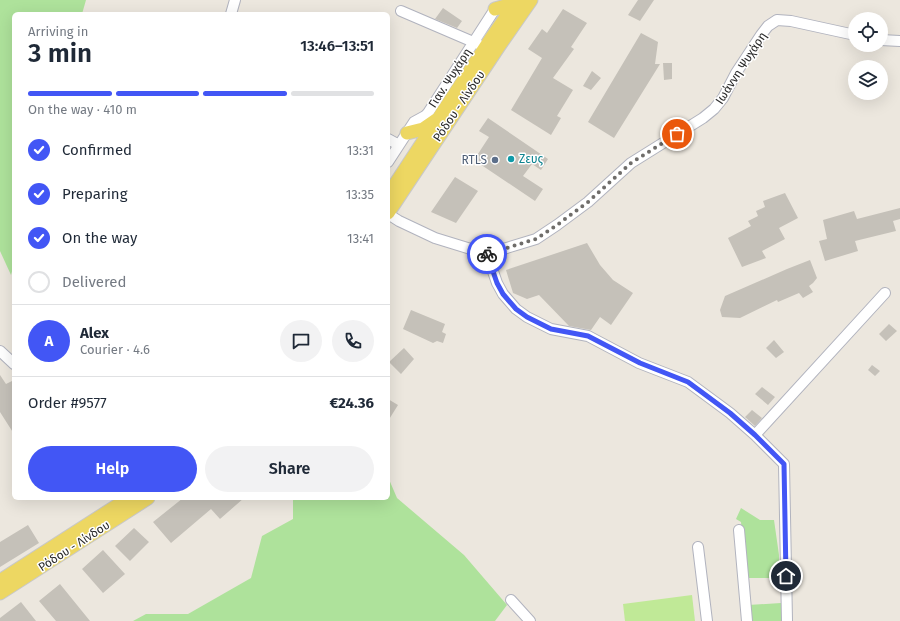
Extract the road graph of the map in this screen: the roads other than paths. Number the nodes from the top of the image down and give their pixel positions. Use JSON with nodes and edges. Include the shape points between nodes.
{"nodes":[{"id":1,"x":235,"y":0,"type":"edge"},
{"id":2,"x":531,"y":0,"type":"edge"},
{"id":3,"x":517,"y":2,"type":"edge"},
{"id":4,"x":495,"y":8,"type":"joint"},
{"id":5,"x":401,"y":11,"type":"dead end"},
{"id":6,"x":232,"y":12,"type":"edge"},
{"id":7,"x":848,"y":33,"type":"edge"},
{"id":8,"x":888,"y":40,"type":"edge"},
{"id":9,"x":900,"y":41,"type":"edge"},
{"id":10,"x":473,"y":42,"type":"junction"},
{"id":11,"x":485,"y":48,"type":"junction"},
{"id":12,"x":439,"y":118,"type":"junction"},
{"id":13,"x":407,"y":132,"type":"junction"},
{"id":14,"x":390,"y":140,"type":"edge"},
{"id":15,"x":398,"y":145,"type":"junction"},
{"id":16,"x":390,"y":157,"type":"edge"},
{"id":17,"x":390,"y":192,"type":"edge"},
{"id":18,"x":390,"y":211,"type":"edge"},
{"id":19,"x":390,"y":215,"type":"edge"},
{"id":20,"x":487,"y":254,"type":"junction"},
{"id":21,"x":885,"y":293,"type":"dead end"},
{"id":22,"x":0,"y":351,"type":"edge"},
{"id":23,"x":12,"y":362,"type":"edge"},
{"id":24,"x":755,"y":435,"type":"junction"},
{"id":25,"x":145,"y":500,"type":"edge"},
{"id":26,"x":115,"y":502,"type":"edge"},
{"id":27,"x":739,"y":530,"type":"dead end"},
{"id":28,"x":698,"y":547,"type":"dead end"},
{"id":29,"x":0,"y":581,"type":"edge"},
{"id":30,"x":0,"y":593,"type":"edge"},
{"id":31,"x":511,"y":600,"type":"dead end"},
{"id":32,"x":530,"y":621,"type":"edge"},
{"id":33,"x":707,"y":621,"type":"edge"},
{"id":34,"x":747,"y":621,"type":"edge"},
{"id":35,"x":787,"y":621,"type":"edge"}],
"edges":[{"from":1,"to":6,"type":"street"},
{"from":2,"to":18,"type":"main road","name":"Ρόδου - Λίνδου"},
{"from":3,"to":4,"type":"main road"},
{"from":3,"to":11,"type":"main road","name":"Ρόδου - Λίνδου"},
{"from":4,"to":10,"type":"street","name":"Γιαν. Ψυχάρη"},
{"from":5,"to":10,"type":"street"},
{"from":7,"to":20,"type":"street","name":"Ιωάννη Ψυχάρη","via":[[777,20],[760,35],[714,109],[631,163],[588,202],[536,239]]},
{"from":8,"to":9,"type":"street"},
{"from":10,"to":11,"type":"street"},
{"from":10,"to":13,"type":"street","name":"Γιαν. Ψυχάρη","via":[[427,114],[415,121]]},
{"from":11,"to":12,"type":"main road","name":"Ρόδου - Λίνδου"},
{"from":12,"to":13,"type":"main road","via":[[422,129]]},
{"from":12,"to":17,"type":"main road","name":"Ρόδου - Λίνδου"},
{"from":13,"to":15,"type":"street","name":"Γιαν. Ψυχάρη"},
{"from":14,"to":15,"type":"street"},
{"from":15,"to":16,"type":"street","name":"Γιαν. Ψυχάρη"},
{"from":19,"to":20,"type":"street","via":[[435,238]]},
{"from":20,"to":24,"type":"street","via":[[503,294],[527,317],[551,329],[588,336],[640,363],[688,382]]},
{"from":21,"to":24,"type":"street"},
{"from":22,"to":23,"type":"street"},
{"from":24,"to":35,"type":"street","via":[[784,464]]},
{"from":25,"to":30,"type":"main road","name":"Ρόδου - Λίνδου"},
{"from":26,"to":29,"type":"main road","name":"Ρόδου - Λίνδου"},
{"from":27,"to":34,"type":"street"},
{"from":28,"to":33,"type":"street"},
{"from":31,"to":32,"type":"street"}]}
